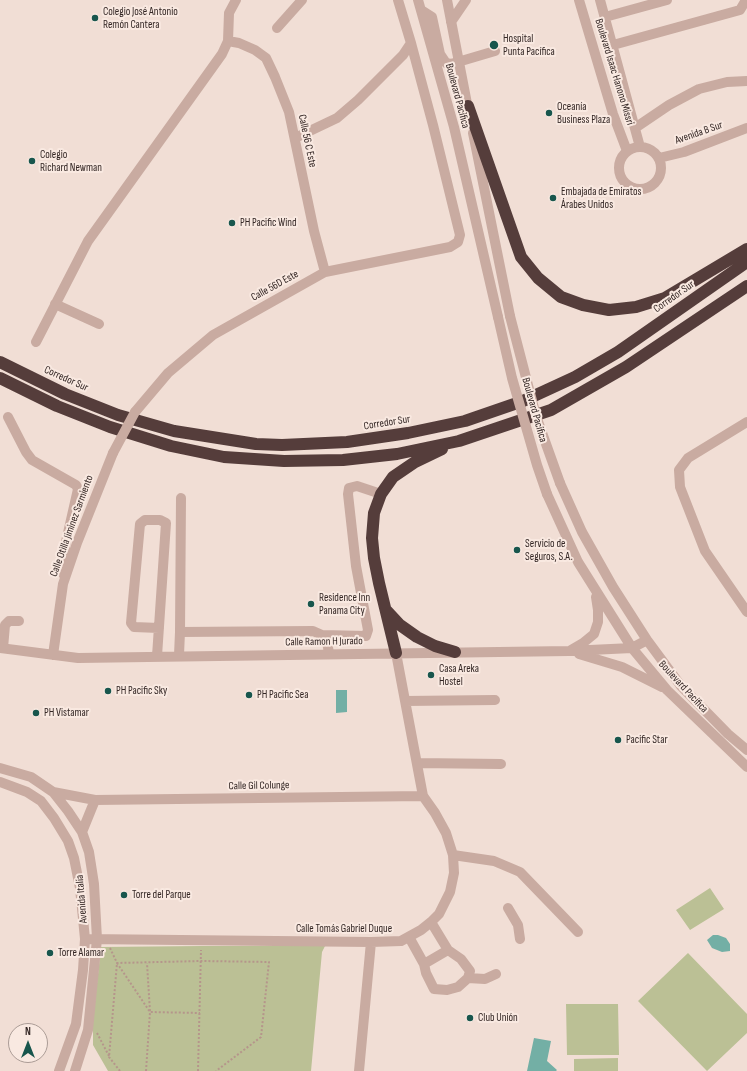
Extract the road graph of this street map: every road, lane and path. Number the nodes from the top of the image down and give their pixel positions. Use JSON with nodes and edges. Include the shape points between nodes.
{"nodes":[{"id":1,"x":236,"y":0,"type":"edge"},
{"id":2,"x":302,"y":0,"type":"edge"},
{"id":3,"x":398,"y":0,"type":"edge"},
{"id":4,"x":447,"y":0,"type":"edge"},
{"id":5,"x":466,"y":0,"type":"edge"},
{"id":6,"x":600,"y":0,"type":"edge"},
{"id":7,"x":667,"y":0,"type":"edge"},
{"id":8,"x":746,"y":0,"type":"edge"},
{"id":9,"x":577,"y":4,"type":"edge"},
{"id":10,"x":420,"y":5,"type":"edge"},
{"id":11,"x":605,"y":17,"type":"junction"},
{"id":12,"x":451,"y":22,"type":"junction"},
{"id":13,"x":277,"y":28,"type":"dead end"},
{"id":14,"x":228,"y":41,"type":"junction"},
{"id":15,"x":411,"y":43,"type":"junction"},
{"id":16,"x":612,"y":45,"type":"junction"},
{"id":17,"x":495,"y":51,"type":"dead end"},
{"id":18,"x":459,"y":62,"type":"junction"},
{"id":19,"x":747,"y":81,"type":"edge"},
{"id":20,"x":468,"y":106,"type":"junction"},
{"id":21,"x":635,"y":128,"type":"junction"},
{"id":22,"x":747,"y":128,"type":"edge"},
{"id":23,"x":295,"y":138,"type":"junction"},
{"id":24,"x":640,"y":147,"type":"junction"},
{"id":25,"x":627,"y":151,"type":"junction"},
{"id":26,"x":658,"y":158,"type":"junction"},
{"id":27,"x":747,"y":249,"type":"edge"},
{"id":28,"x":747,"y":262,"type":"edge"},
{"id":29,"x":324,"y":272,"type":"junction"},
{"id":30,"x":744,"y":288,"type":"edge"},
{"id":31,"x":55,"y":304,"type":"junction"},
{"id":32,"x":99,"y":324,"type":"dead end"},
{"id":33,"x":36,"y":342,"type":"dead end"},
{"id":34,"x":0,"y":362,"type":"edge"},
{"id":35,"x":0,"y":378,"type":"edge"},
{"id":36,"x":135,"y":412,"type":"joint"},
{"id":37,"x":8,"y":417,"type":"dead end"},
{"id":38,"x":747,"y":422,"type":"edge"},
{"id":39,"x":459,"y":441,"type":"junction"},
{"id":40,"x":381,"y":494,"type":"junction"},
{"id":41,"x":181,"y":498,"type":"dead end"},
{"id":42,"x":63,"y":584,"type":"junction"},
{"id":43,"x":595,"y":591,"type":"junction"},
{"id":44,"x":386,"y":610,"type":"junction"},
{"id":45,"x":747,"y":612,"type":"edge"},
{"id":46,"x":19,"y":621,"type":"dead end"},
{"id":47,"x":159,"y":628,"type":"junction"},
{"id":48,"x":180,"y":632,"type":"junction"},
{"id":49,"x":322,"y":635,"type":"junction"},
{"id":50,"x":647,"y":640,"type":"junction"},
{"id":51,"x":1,"y":648,"type":"edge"},
{"id":52,"x":632,"y":648,"type":"junction"},
{"id":53,"x":569,"y":651,"type":"junction"},
{"id":54,"x":455,"y":652,"type":"junction"},
{"id":55,"x":396,"y":653,"type":"junction"},
{"id":56,"x":329,"y":654,"type":"junction"},
{"id":57,"x":53,"y":655,"type":"junction"},
{"id":58,"x":179,"y":655,"type":"junction"},
{"id":59,"x":157,"y":656,"type":"junction"},
{"id":60,"x":667,"y":690,"type":"junction"},
{"id":61,"x":495,"y":700,"type":"dead end"},
{"id":62,"x":405,"y":701,"type":"junction"},
{"id":63,"x":747,"y":750,"type":"edge"},
{"id":64,"x":417,"y":764,"type":"junction"},
{"id":65,"x":501,"y":764,"type":"dead end"},
{"id":66,"x":747,"y":767,"type":"edge"},
{"id":67,"x":0,"y":768,"type":"edge"},
{"id":68,"x":0,"y":782,"type":"edge"},
{"id":69,"x":53,"y":792,"type":"junction"},
{"id":70,"x":423,"y":796,"type":"junction"},
{"id":71,"x":95,"y":800,"type":"junction"},
{"id":72,"x":82,"y":832,"type":"junction"},
{"id":73,"x":453,"y":855,"type":"junction"},
{"id":74,"x":508,"y":908,"type":"dead end"},
{"id":75,"x":431,"y":922,"type":"junction"},
{"id":76,"x":578,"y":932,"type":"dead end"},
{"id":77,"x":409,"y":937,"type":"junction"},
{"id":78,"x":85,"y":939,"type":"junction"},
{"id":79,"x":102,"y":939,"type":"junction"},
{"id":80,"x":520,"y":939,"type":"dead end"},
{"id":81,"x":371,"y":942,"type":"junction"},
{"id":82,"x":448,"y":950,"type":"junction"},
{"id":83,"x":201,"y":961,"type":"junction"},
{"id":84,"x":117,"y":963,"type":"junction"},
{"id":85,"x":148,"y":963,"type":"junction"},
{"id":86,"x":424,"y":964,"type":"junction"},
{"id":87,"x":496,"y":974,"type":"dead end"},
{"id":88,"x":468,"y":978,"type":"junction"},
{"id":89,"x":150,"y":1012,"type":"junction"},
{"id":90,"x":200,"y":1012,"type":"junction"},
{"id":91,"x":88,"y":1030,"type":"junction"},
{"id":92,"x":109,"y":1057,"type":"junction"},
{"id":93,"x":59,"y":1071,"type":"edge"},
{"id":94,"x":75,"y":1071,"type":"edge"},
{"id":95,"x":120,"y":1071,"type":"edge"},
{"id":96,"x":146,"y":1071,"type":"edge"},
{"id":97,"x":198,"y":1071,"type":"edge"},
{"id":98,"x":216,"y":1071,"type":"edge"},
{"id":99,"x":359,"y":1071,"type":"edge"}],
"edges":[{"from":1,"to":14,"type":"street","via":[[229,13]]},
{"from":2,"to":13,"type":"street"},
{"from":3,"to":15,"type":"street"},
{"from":4,"to":12,"type":"street","name":"Boulevard Pacífica"},
{"from":5,"to":12,"type":"street"},
{"from":6,"to":11,"type":"street","name":"Boulevard Isaac Hanono Missri"},
{"from":7,"to":11,"type":"street"},
{"from":8,"to":16,"type":"street","via":[[740,10]]},
{"from":9,"to":25,"type":"street","name":"Boulevard Isaac Hanono Missri","via":[[612,114]]},
{"from":10,"to":18,"type":"street","via":[[432,17],[440,54],[446,63]]},
{"from":10,"to":43,"type":"street","name":"Boulevard Pacífica","bridge":true,"via":[[454,127],[512,378],[537,465],[547,494],[578,562]]},
{"from":11,"to":16,"type":"street","name":"Boulevard Isaac Hanono Missri"},
{"from":12,"to":18,"type":"street","name":"Boulevard Pacífica"},
{"from":14,"to":23,"type":"street","name":"Calle 56 C Este","via":[[255,50],[266,58],[289,112]]},
{"from":14,"to":31,"type":"street","via":[[196,93],[88,241]]},
{"from":15,"to":23,"type":"street","via":[[403,55],[337,118]]},
{"from":15,"to":29,"type":"street","name":"Calle 56D Este","via":[[460,235],[458,242],[450,246]]},
{"from":16,"to":21,"type":"street","name":"Boulevard Isaac Hanono Missri"},
{"from":17,"to":18,"type":"street"},
{"from":18,"to":20,"type":"street","name":"Boulevard Pacífica"},
{"from":19,"to":21,"type":"street","via":[[727,82],[699,89]]},
{"from":20,"to":27,"type":"highway","via":[[521,257],[538,278],[561,297],[609,310],[636,307],[665,298]]},
{"from":20,"to":50,"type":"street","name":"Boulevard Pacífica","bridge":true,"via":[[510,316],[536,416],[560,483],[582,532]]},
{"from":21,"to":24,"type":"street","name":"Boulevard Isaac Hanono Missri"},
{"from":22,"to":26,"type":"street","name":"Avenida B Sur","via":[[684,152]]},
{"from":23,"to":29,"type":"street","name":"Calle 56 C Este"},
{"from":24,"to":25,"type":"street"},
{"from":24,"to":26,"type":"street","via":[[648,148]]},
{"from":25,"to":26,"type":"street","via":[[619,162],[620,176],[624,182],[636,189],[649,187],[659,178],[661,164]]},
{"from":28,"to":34,"type":"highway","name":"Corredor Sur","via":[[618,352],[523,401],[466,421],[354,441],[256,444],[174,431],[65,394]]},
{"from":29,"to":36,"type":"street","name":"Calle 56D Este","via":[[213,335],[168,373]]},
{"from":30,"to":39,"type":"highway","via":[[626,367],[551,410]]},
{"from":31,"to":32,"type":"street"},
{"from":31,"to":33,"type":"street"},
{"from":35,"to":39,"type":"highway","via":[[57,406],[110,427],[171,446],[224,457],[284,461],[343,460],[397,454]]},
{"from":36,"to":42,"type":"street","name":"Calle Otilla Jiminez Sarmiento","bridge":true,"via":[[113,453]]},
{"from":37,"to":42,"type":"street","via":[[32,460],[76,485],[78,489],[65,546]]},
{"from":38,"to":45,"type":"street","via":[[688,458],[679,470],[680,487],[705,551]]},
{"from":39,"to":40,"type":"highway","via":[[415,462],[393,478]]},
{"from":40,"to":44,"type":"highway","via":[[374,513],[372,538]]},
{"from":40,"to":49,"type":"street","via":[[363,486],[349,488],[348,502],[367,635]]},
{"from":41,"to":48,"type":"street"},
{"from":42,"to":57,"type":"street","name":"Calle Otilla Jiminez Sarmiento"},
{"from":43,"to":52,"type":"street","name":"Boulevard Pacífica"},
{"from":43,"to":53,"type":"street","via":[[598,622],[594,634]]},
{"from":44,"to":54,"type":"highway","via":[[400,625],[417,637]]},
{"from":44,"to":55,"type":"highway"},
{"from":46,"to":51,"type":"street","via":[[9,621],[5,625]]},
{"from":47,"to":47,"type":"street","via":[[166,523],[160,520],[145,520],[140,524],[131,623],[134,627]]},
{"from":47,"to":59,"type":"street"},
{"from":48,"to":49,"type":"street","via":[[313,630]]},
{"from":48,"to":58,"type":"street"},
{"from":49,"to":56,"type":"street","via":[[327,641]]},
{"from":50,"to":52,"type":"street","name":"Calle Ramon H Jurado"},
{"from":50,"to":63,"type":"street","name":"Boulevard Pacífica","via":[[681,686]]},
{"from":51,"to":57,"type":"street","name":"Calle Ramon H Jurado"},
{"from":52,"to":53,"type":"street","name":"Calle Ramon H Jurado"},
{"from":52,"to":60,"type":"street","name":"Boulevard Pacífica"},
{"from":53,"to":54,"type":"street","name":"Calle Ramon H Jurado"},
{"from":53,"to":60,"type":"street","via":[[622,668]]},
{"from":54,"to":55,"type":"street","name":"Calle Ramon H Jurado"},
{"from":55,"to":56,"type":"street","name":"Calle Ramon H Jurado"},
{"from":55,"to":62,"type":"street","name":"Calle Tomás Gabriel Duque"},
{"from":56,"to":58,"type":"street","name":"Calle Ramon H Jurado"},
{"from":57,"to":59,"type":"street","name":"Calle Ramon H Jurado","via":[[78,658]]},
{"from":58,"to":59,"type":"street","name":"Calle Ramon H Jurado"},
{"from":60,"to":66,"type":"street","name":"Boulevard Pacífica"},
{"from":61,"to":62,"type":"street"},
{"from":62,"to":64,"type":"street","name":"Calle Tomás Gabriel Duque"},
{"from":64,"to":65,"type":"street"},
{"from":64,"to":70,"type":"street","name":"Calle Tomás Gabriel Duque"},
{"from":67,"to":69,"type":"street","name":"Avenida Italia","via":[[31,777]]},
{"from":68,"to":78,"type":"street","name":"Avenida Italia","via":[[27,792],[41,801],[68,841],[80,888]]},
{"from":69,"to":71,"type":"street","name":"Calle Gil Colunge"},
{"from":69,"to":72,"type":"street","name":"Avenida Italia"},
{"from":70,"to":71,"type":"street","name":"Calle Gil Colunge"},
{"from":70,"to":73,"type":"street","name":"Calle Tomás Gabriel Duque","via":[[436,813]]},
{"from":71,"to":72,"type":"street"},
{"from":72,"to":79,"type":"street","name":"Avenida Italia","via":[[89,852]]},
{"from":73,"to":75,"type":"street","name":"Calle Tomás Gabriel Duque","via":[[454,873],[450,892],[439,914]]},
{"from":73,"to":76,"type":"street","via":[[494,861],[520,872]]},
{"from":74,"to":80,"type":"street","via":[[518,925]]},
{"from":75,"to":77,"type":"street","name":"Calle Tomás Gabriel Duque"},
{"from":75,"to":82,"type":"street"},
{"from":77,"to":81,"type":"street","name":"Calle Tomás Gabriel Duque","via":[[401,941]]},
{"from":77,"to":86,"type":"street"},
{"from":78,"to":79,"type":"street","name":"Calle Tomás Gabriel Duque"},
{"from":78,"to":93,"type":"street","name":"Avenida Italia","via":[[76,1024]]},
{"from":79,"to":81,"type":"street","name":"Calle Tomás Gabriel Duque"},
{"from":79,"to":84,"type":"path"},
{"from":79,"to":91,"type":"street","name":"Avenida Italia"},
{"from":81,"to":99,"type":"street"},
{"from":82,"to":86,"type":"street"},
{"from":82,"to":88,"type":"street","via":[[461,959],[470,971]]},
{"from":83,"to":85,"type":"path"},
{"from":83,"to":90,"type":"path"},
{"from":83,"to":98,"type":"path","via":[[269,962],[261,1037]]},
{"from":84,"to":85,"type":"path"},
{"from":84,"to":89,"type":"path"},
{"from":84,"to":92,"type":"path"},
{"from":85,"to":89,"type":"path"},
{"from":86,"to":88,"type":"street","via":[[434,990],[458,988]]},
{"from":87,"to":88,"type":"street","via":[[485,979]]},
{"from":89,"to":90,"type":"path"},
{"from":89,"to":96,"type":"path"},
{"from":90,"to":97,"type":"path"},
{"from":91,"to":92,"type":"path","via":[[96,1032]]},
{"from":91,"to":94,"type":"street","name":"Avenida Italia"},
{"from":92,"to":95,"type":"path"}]}
